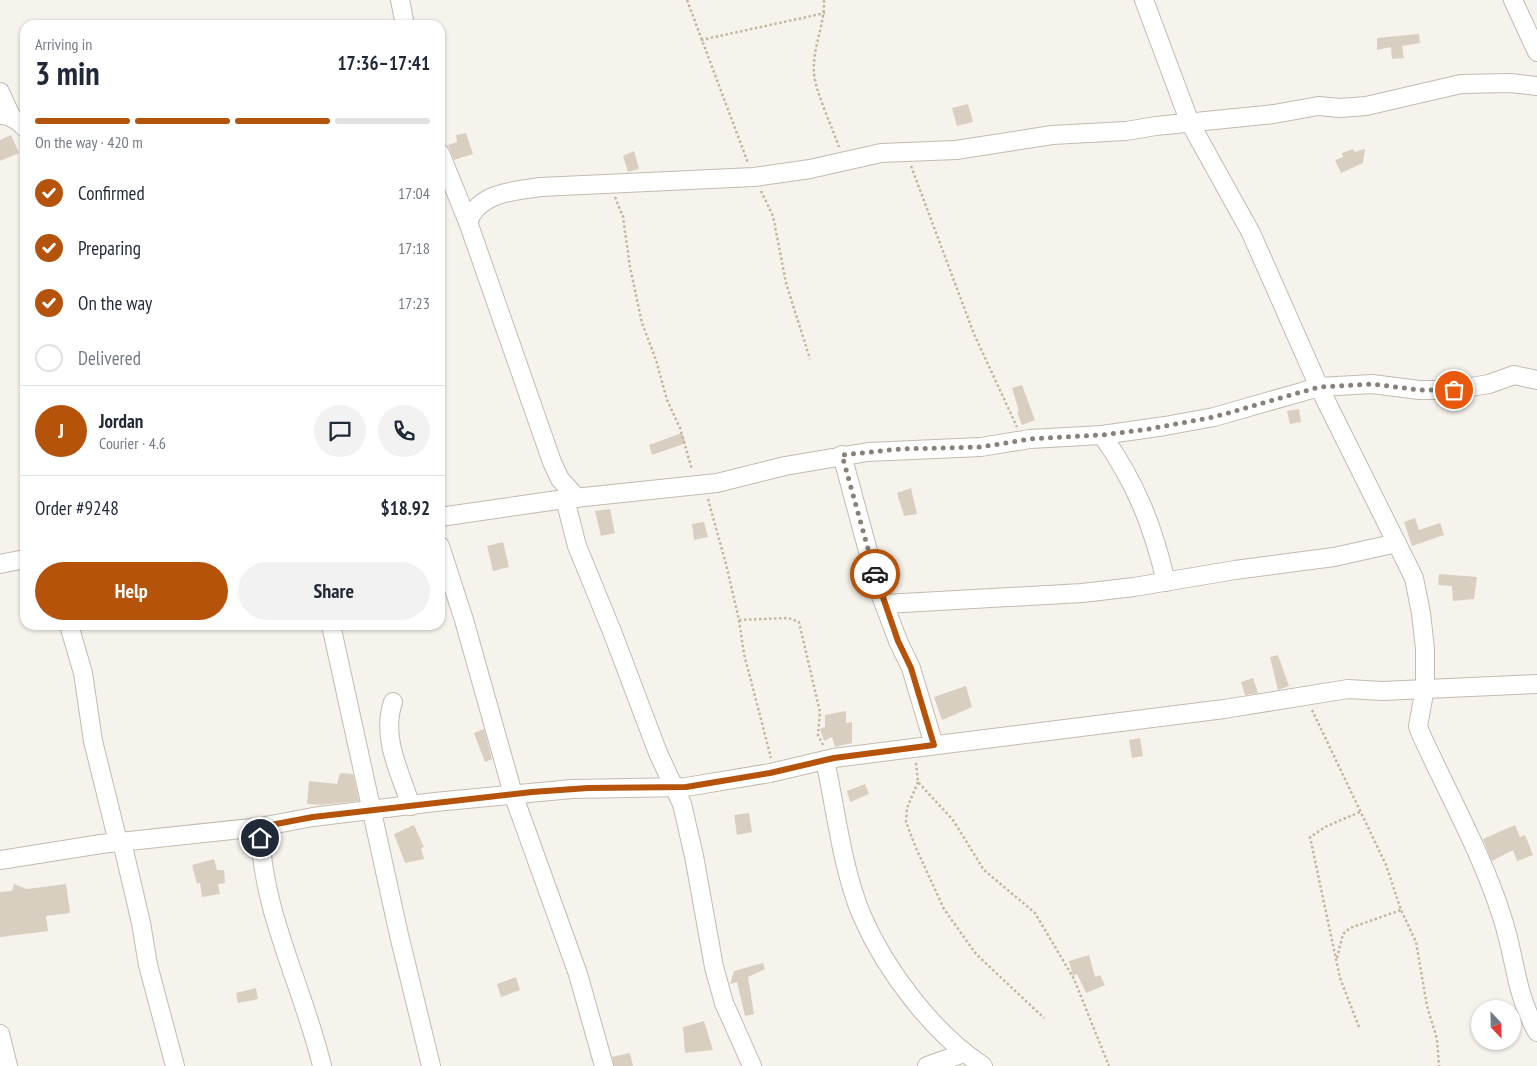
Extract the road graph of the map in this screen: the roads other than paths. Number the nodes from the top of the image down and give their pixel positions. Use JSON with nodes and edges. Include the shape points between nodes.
{"nodes":[{"id":1,"x":400,"y":0,"type":"edge"},
{"id":2,"x":1144,"y":0,"type":"edge"},
{"id":3,"x":1514,"y":0,"type":"edge"},
{"id":4,"x":404,"y":20,"type":"edge"},
{"id":5,"x":1537,"y":52,"type":"edge"},
{"id":6,"x":1537,"y":86,"type":"edge"},
{"id":7,"x":0,"y":92,"type":"edge"},
{"id":8,"x":12,"y":120,"type":"edge"},
{"id":9,"x":1190,"y":123,"type":"junction"},
{"id":10,"x":445,"y":165,"type":"edge"},
{"id":11,"x":468,"y":222,"type":"junction"},
{"id":12,"x":1537,"y":380,"type":"edge"},
{"id":13,"x":1319,"y":387,"type":"junction"},
{"id":14,"x":1102,"y":435,"type":"junction"},
{"id":15,"x":842,"y":455,"type":"junction"},
{"id":16,"x":555,"y":467,"type":"junction"},
{"id":17,"x":571,"y":498,"type":"junction"},
{"id":18,"x":544,"y":502,"type":"junction"},
{"id":19,"x":445,"y":516,"type":"edge"},
{"id":20,"x":1397,"y":543,"type":"junction"},
{"id":21,"x":20,"y":560,"type":"edge"},
{"id":22,"x":445,"y":561,"type":"edge"},
{"id":23,"x":0,"y":564,"type":"edge"},
{"id":24,"x":1166,"y":582,"type":"junction"},
{"id":25,"x":885,"y":604,"type":"junction"},
{"id":26,"x":70,"y":630,"type":"edge"},
{"id":27,"x":332,"y":630,"type":"edge"},
{"id":28,"x":1537,"y":684,"type":"edge"},
{"id":29,"x":1425,"y":688,"type":"junction"},
{"id":30,"x":394,"y":702,"type":"dead end"},
{"id":31,"x":926,"y":746,"type":"junction"},
{"id":32,"x":830,"y":759,"type":"junction"},
{"id":33,"x":674,"y":788,"type":"junction"},
{"id":34,"x":512,"y":794,"type":"junction"},
{"id":35,"x":411,"y":806,"type":"junction"},
{"id":36,"x":373,"y":811,"type":"junction"},
{"id":37,"x":260,"y":827,"type":"junction"},
{"id":38,"x":120,"y":842,"type":"junction"},
{"id":39,"x":0,"y":860,"type":"edge"},
{"id":40,"x":1537,"y":1032,"type":"edge"},
{"id":41,"x":0,"y":1034,"type":"edge"},
{"id":42,"x":964,"y":1053,"type":"junction"},
{"id":43,"x":8,"y":1066,"type":"edge"},
{"id":44,"x":175,"y":1066,"type":"edge"},
{"id":45,"x":322,"y":1066,"type":"edge"},
{"id":46,"x":431,"y":1066,"type":"edge"},
{"id":47,"x":604,"y":1066,"type":"edge"},
{"id":48,"x":752,"y":1066,"type":"edge"},
{"id":49,"x":927,"y":1066,"type":"edge"},
{"id":50,"x":984,"y":1066,"type":"edge"}],
"edges":[{"from":1,"to":4,"type":"street"},
{"from":2,"to":9,"type":"street"},
{"from":3,"to":5,"type":"street"},
{"from":6,"to":9,"type":"street","via":[[1461,84],[1366,106],[1318,106]]},
{"from":7,"to":8,"type":"street"},
{"from":9,"to":11,"type":"street","via":[[1052,135],[956,150],[881,153],[810,169],[754,177],[556,186],[484,200],[475,208]]},
{"from":9,"to":13,"type":"street","via":[[1252,232]]},
{"from":10,"to":11,"type":"street"},
{"from":11,"to":16,"type":"street"},
{"from":12,"to":13,"type":"street","via":[[1512,375],[1454,390],[1372,384]]},
{"from":13,"to":14,"type":"street","via":[[1214,417]]},
{"from":13,"to":20,"type":"street"},
{"from":14,"to":15,"type":"street","via":[[1022,440],[981,447],[900,449]]},
{"from":14,"to":24,"type":"street","via":[[1139,495],[1158,544]]},
{"from":15,"to":17,"type":"street","via":[[717,483]]},
{"from":15,"to":25,"type":"street"},
{"from":16,"to":17,"type":"street"},
{"from":16,"to":18,"type":"street","via":[[553,487]]},
{"from":17,"to":18,"type":"street"},
{"from":17,"to":33,"type":"street","via":[[580,555]]},
{"from":18,"to":19,"type":"street"},
{"from":20,"to":24,"type":"street","via":[[1334,558]]},
{"from":20,"to":29,"type":"street","via":[[1414,578],[1421,614]]},
{"from":21,"to":23,"type":"street"},
{"from":22,"to":34,"type":"street"},
{"from":24,"to":25,"type":"street","via":[[1082,594]]},
{"from":25,"to":31,"type":"street","via":[[911,668]]},
{"from":26,"to":38,"type":"street","via":[[83,673],[94,748]]},
{"from":27,"to":36,"type":"street"},
{"from":28,"to":29,"type":"street"},
{"from":29,"to":31,"type":"street","via":[[1348,689],[1224,709]]},
{"from":29,"to":40,"type":"street","via":[[1418,726],[1492,889],[1503,920],[1516,981]]},
{"from":30,"to":35,"type":"street","via":[[388,716],[393,757]]},
{"from":31,"to":32,"type":"street"},
{"from":32,"to":33,"type":"street","via":[[774,772]]},
{"from":32,"to":42,"type":"street","via":[[850,877],[862,916],[883,956],[908,992]]},
{"from":33,"to":34,"type":"street","via":[[591,788]]},
{"from":33,"to":48,"type":"street","via":[[688,823],[714,967],[724,1003]]},
{"from":34,"to":35,"type":"street"},
{"from":34,"to":47,"type":"street","via":[[578,974]]},
{"from":35,"to":36,"type":"street"},
{"from":36,"to":37,"type":"street"},
{"from":36,"to":46,"type":"street"},
{"from":37,"to":38,"type":"street"},
{"from":37,"to":45,"type":"street","via":[[263,864],[280,935]]},
{"from":38,"to":39,"type":"street"},
{"from":38,"to":44,"type":"street"},
{"from":41,"to":43,"type":"street"},
{"from":42,"to":49,"type":"street"},
{"from":42,"to":50,"type":"street"}]}
